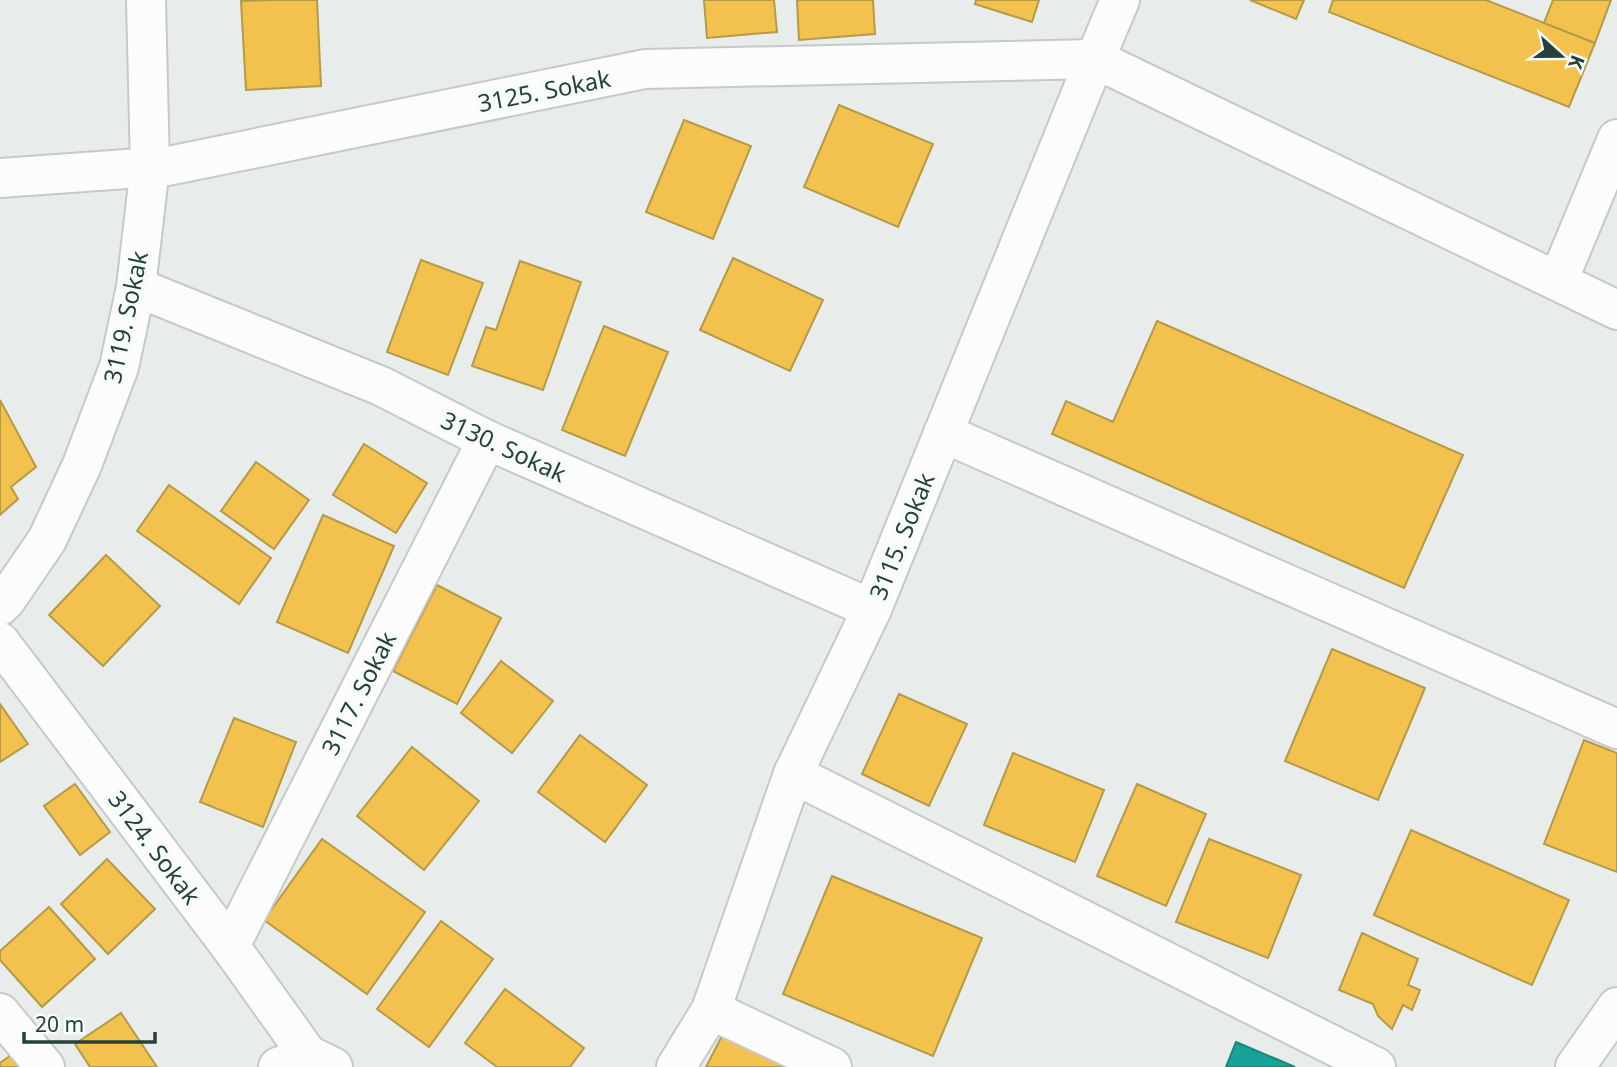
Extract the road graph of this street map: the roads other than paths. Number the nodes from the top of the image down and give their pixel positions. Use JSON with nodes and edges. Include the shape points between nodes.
{"nodes":[{"id":1,"x":146,"y":0,"type":"edge"},
{"id":2,"x":1120,"y":0,"type":"edge"},
{"id":3,"x":1094,"y":59,"type":"junction"},
{"id":4,"x":1617,"y":139,"type":"edge"},
{"id":5,"x":149,"y":167,"type":"junction"},
{"id":6,"x":0,"y":178,"type":"edge"},
{"id":7,"x":1558,"y":281,"type":"junction"},
{"id":8,"x":136,"y":287,"type":"junction"},
{"id":9,"x":1617,"y":310,"type":"edge"},
{"id":10,"x":943,"y":433,"type":"junction"},
{"id":11,"x":487,"y":440,"type":"junction"},
{"id":12,"x":0,"y":606,"type":"edge"},
{"id":13,"x":872,"y":609,"type":"junction"},
{"id":14,"x":0,"y":642,"type":"edge"},
{"id":15,"x":1617,"y":729,"type":"edge"},
{"id":16,"x":793,"y":774,"type":"junction"},
{"id":17,"x":230,"y":946,"type":"junction"},
{"id":18,"x":1617,"y":1007,"type":"edge"},
{"id":19,"x":710,"y":1010,"type":"junction"},
{"id":20,"x":0,"y":1013,"type":"edge"},
{"id":21,"x":306,"y":1063,"type":"edge"},
{"id":22,"x":45,"y":1067,"type":"edge"},
{"id":23,"x":676,"y":1067,"type":"edge"},
{"id":24,"x":832,"y":1067,"type":"edge"},
{"id":25,"x":1376,"y":1067,"type":"edge"},
{"id":26,"x":1575,"y":1067,"type":"edge"}],
"edges":[{"from":1,"to":5,"type":"street","name":"3119. Sokak"},
{"from":2,"to":3,"type":"street","name":"3115. Sokak"},
{"from":3,"to":5,"type":"street","name":"3125. Sokak","via":[[645,69]]},
{"from":3,"to":7,"type":"street"},
{"from":3,"to":10,"type":"street","name":"3115. Sokak"},
{"from":4,"to":7,"type":"street"},
{"from":5,"to":6,"type":"street","name":"3125. Sokak"},
{"from":5,"to":8,"type":"street","name":"3119. Sokak"},
{"from":7,"to":9,"type":"street"},
{"from":8,"to":11,"type":"street","name":"3130. Sokak","via":[[381,386]]},
{"from":8,"to":12,"type":"street","name":"3119. Sokak","via":[[119,367],[82,465],[47,540]]},
{"from":10,"to":13,"type":"street","name":"3115. Sokak"},
{"from":10,"to":15,"type":"street"},
{"from":11,"to":13,"type":"street","name":"3130. Sokak"},
{"from":11,"to":17,"type":"street","name":"3117. Sokak"},
{"from":13,"to":16,"type":"street","name":"3115. Sokak"},
{"from":14,"to":17,"type":"street","name":"3124. Sokak"},
{"from":16,"to":19,"type":"street","name":"3115. Sokak"},
{"from":16,"to":25,"type":"street"},
{"from":17,"to":21,"type":"street","name":"3124. Sokak"},
{"from":18,"to":26,"type":"street"},
{"from":19,"to":23,"type":"street","name":"3115. Sokak"},
{"from":19,"to":24,"type":"street"},
{"from":20,"to":22,"type":"street"}]}
